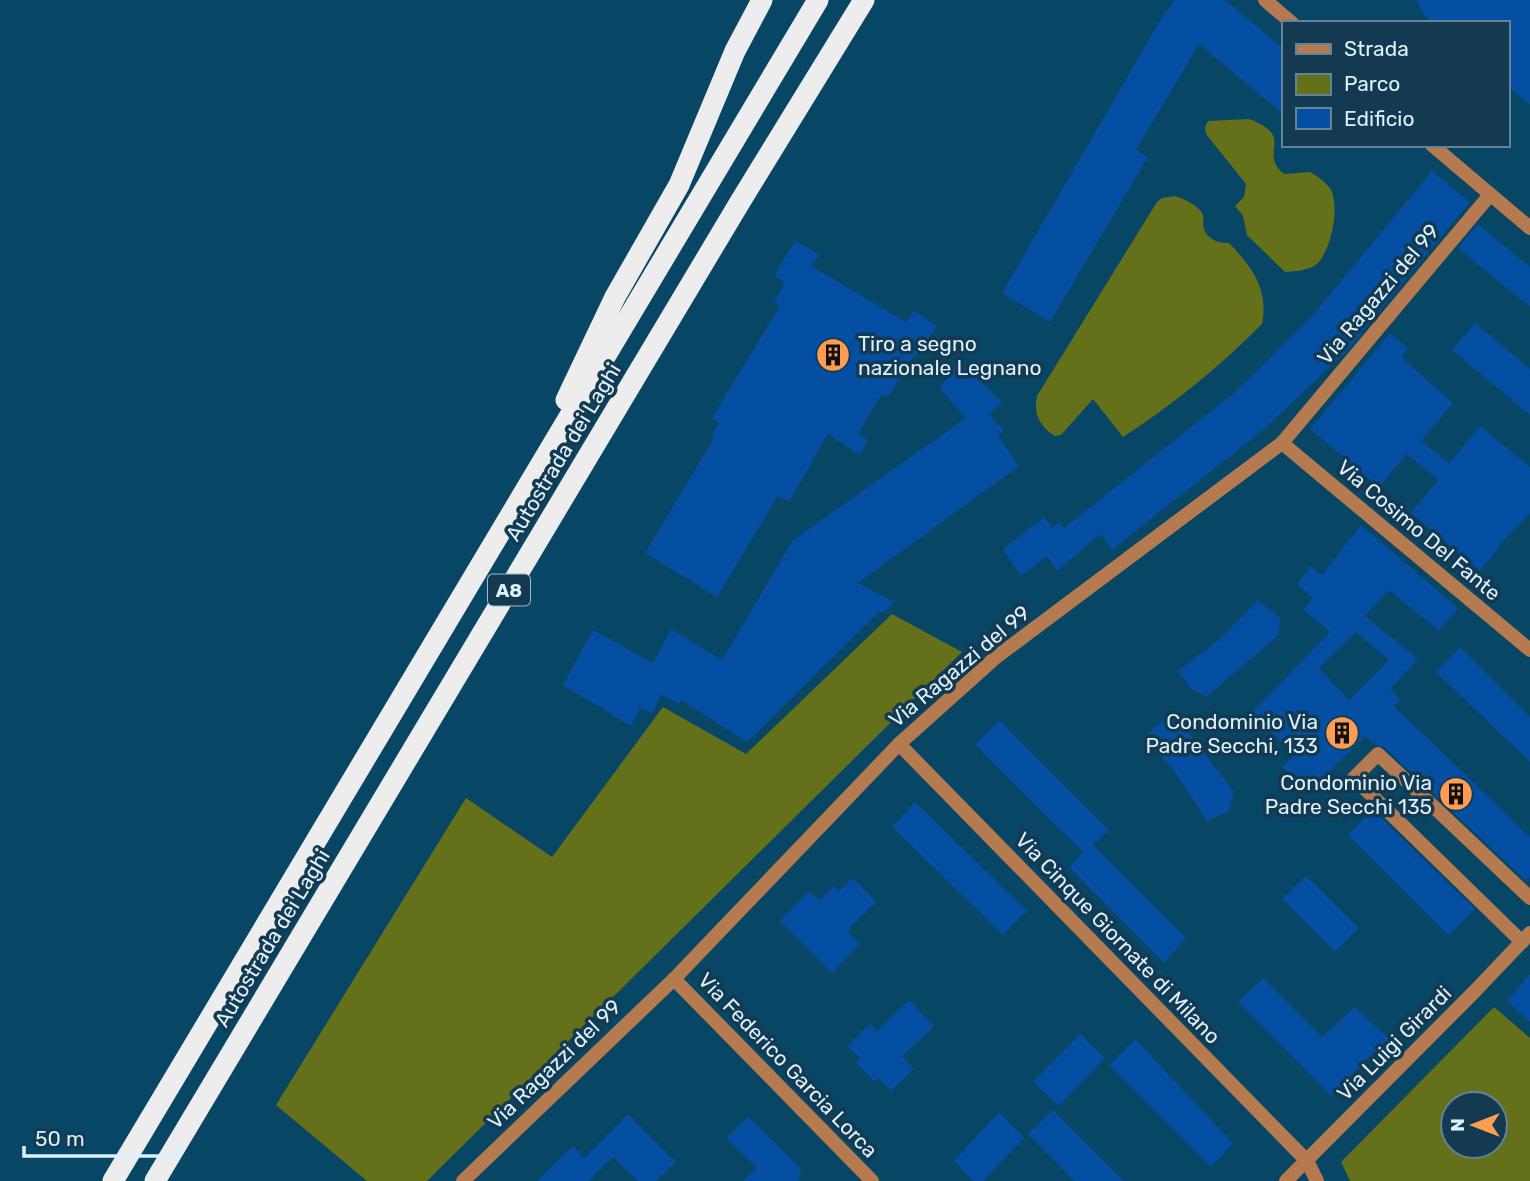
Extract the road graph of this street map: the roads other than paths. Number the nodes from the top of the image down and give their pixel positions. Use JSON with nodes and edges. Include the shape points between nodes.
{"nodes":[{"id":1,"x":762,"y":0,"type":"edge"},
{"id":2,"x":818,"y":0,"type":"edge"},
{"id":3,"x":864,"y":0,"type":"edge"},
{"id":4,"x":1265,"y":0,"type":"edge"},
{"id":5,"x":1290,"y":21,"type":"edge"},
{"id":6,"x":1434,"y":147,"type":"edge"},
{"id":7,"x":1489,"y":195,"type":"junction"},
{"id":8,"x":1514,"y":216,"type":"junction"},
{"id":9,"x":1530,"y":218,"type":"edge"},
{"id":10,"x":1530,"y":228,"type":"edge"},
{"id":11,"x":1282,"y":443,"type":"junction"},
{"id":12,"x":510,"y":518,"type":"junction"},
{"id":13,"x":1530,"y":650,"type":"edge"},
{"id":14,"x":899,"y":744,"type":"junction"},
{"id":15,"x":1530,"y":898,"type":"edge"},
{"id":16,"x":1526,"y":937,"type":"edge"},
{"id":17,"x":674,"y":979,"type":"junction"},
{"id":18,"x":1307,"y":1161,"type":"junction"},
{"id":19,"x":113,"y":1181,"type":"edge"},
{"id":20,"x":155,"y":1181,"type":"edge"},
{"id":21,"x":463,"y":1181,"type":"edge"},
{"id":22,"x":872,"y":1181,"type":"edge"},
{"id":23,"x":1286,"y":1181,"type":"edge"},
{"id":24,"x":1317,"y":1181,"type":"edge"}],
"edges":[{"from":1,"to":12,"type":"highway","via":[[735,51],[679,186],[615,297]]},
{"from":2,"to":12,"type":"highway","name":"Autostrada dei Laghi","number":"A8"},
{"from":3,"to":20,"type":"highway","name":"Autostrada dei Laghi","number":"A8"},
{"from":4,"to":5,"type":"street"},
{"from":6,"to":7,"type":"street"},
{"from":7,"to":8,"type":"street"},
{"from":7,"to":11,"type":"street","name":"Via Ragazzi del 99"},
{"from":8,"to":9,"type":"street"},
{"from":8,"to":10,"type":"street"},
{"from":11,"to":13,"type":"street","name":"Via Cosimo Del Fante"},
{"from":11,"to":14,"type":"street","name":"Via Ragazzi del 99","via":[[995,658]]},
{"from":12,"to":19,"type":"highway","name":"Autostrada dei Laghi","number":"A8"},
{"from":14,"to":17,"type":"street","name":"Via Ragazzi del 99"},
{"from":14,"to":18,"type":"street","name":"Via Cinque Giornate di Milano"},
{"from":15,"to":16,"type":"street","via":[[1378,754],[1354,778]]},
{"from":16,"to":18,"type":"street","name":"Via Luigi Girardi"},
{"from":17,"to":21,"type":"street","name":"Via Ragazzi del 99"},
{"from":17,"to":22,"type":"street","name":"Via Federico Garcia Lorca"},
{"from":18,"to":23,"type":"street","name":"Via Luigi Girardi"},
{"from":18,"to":24,"type":"street","name":"Via Cinque Giornate di Milano"}]}
